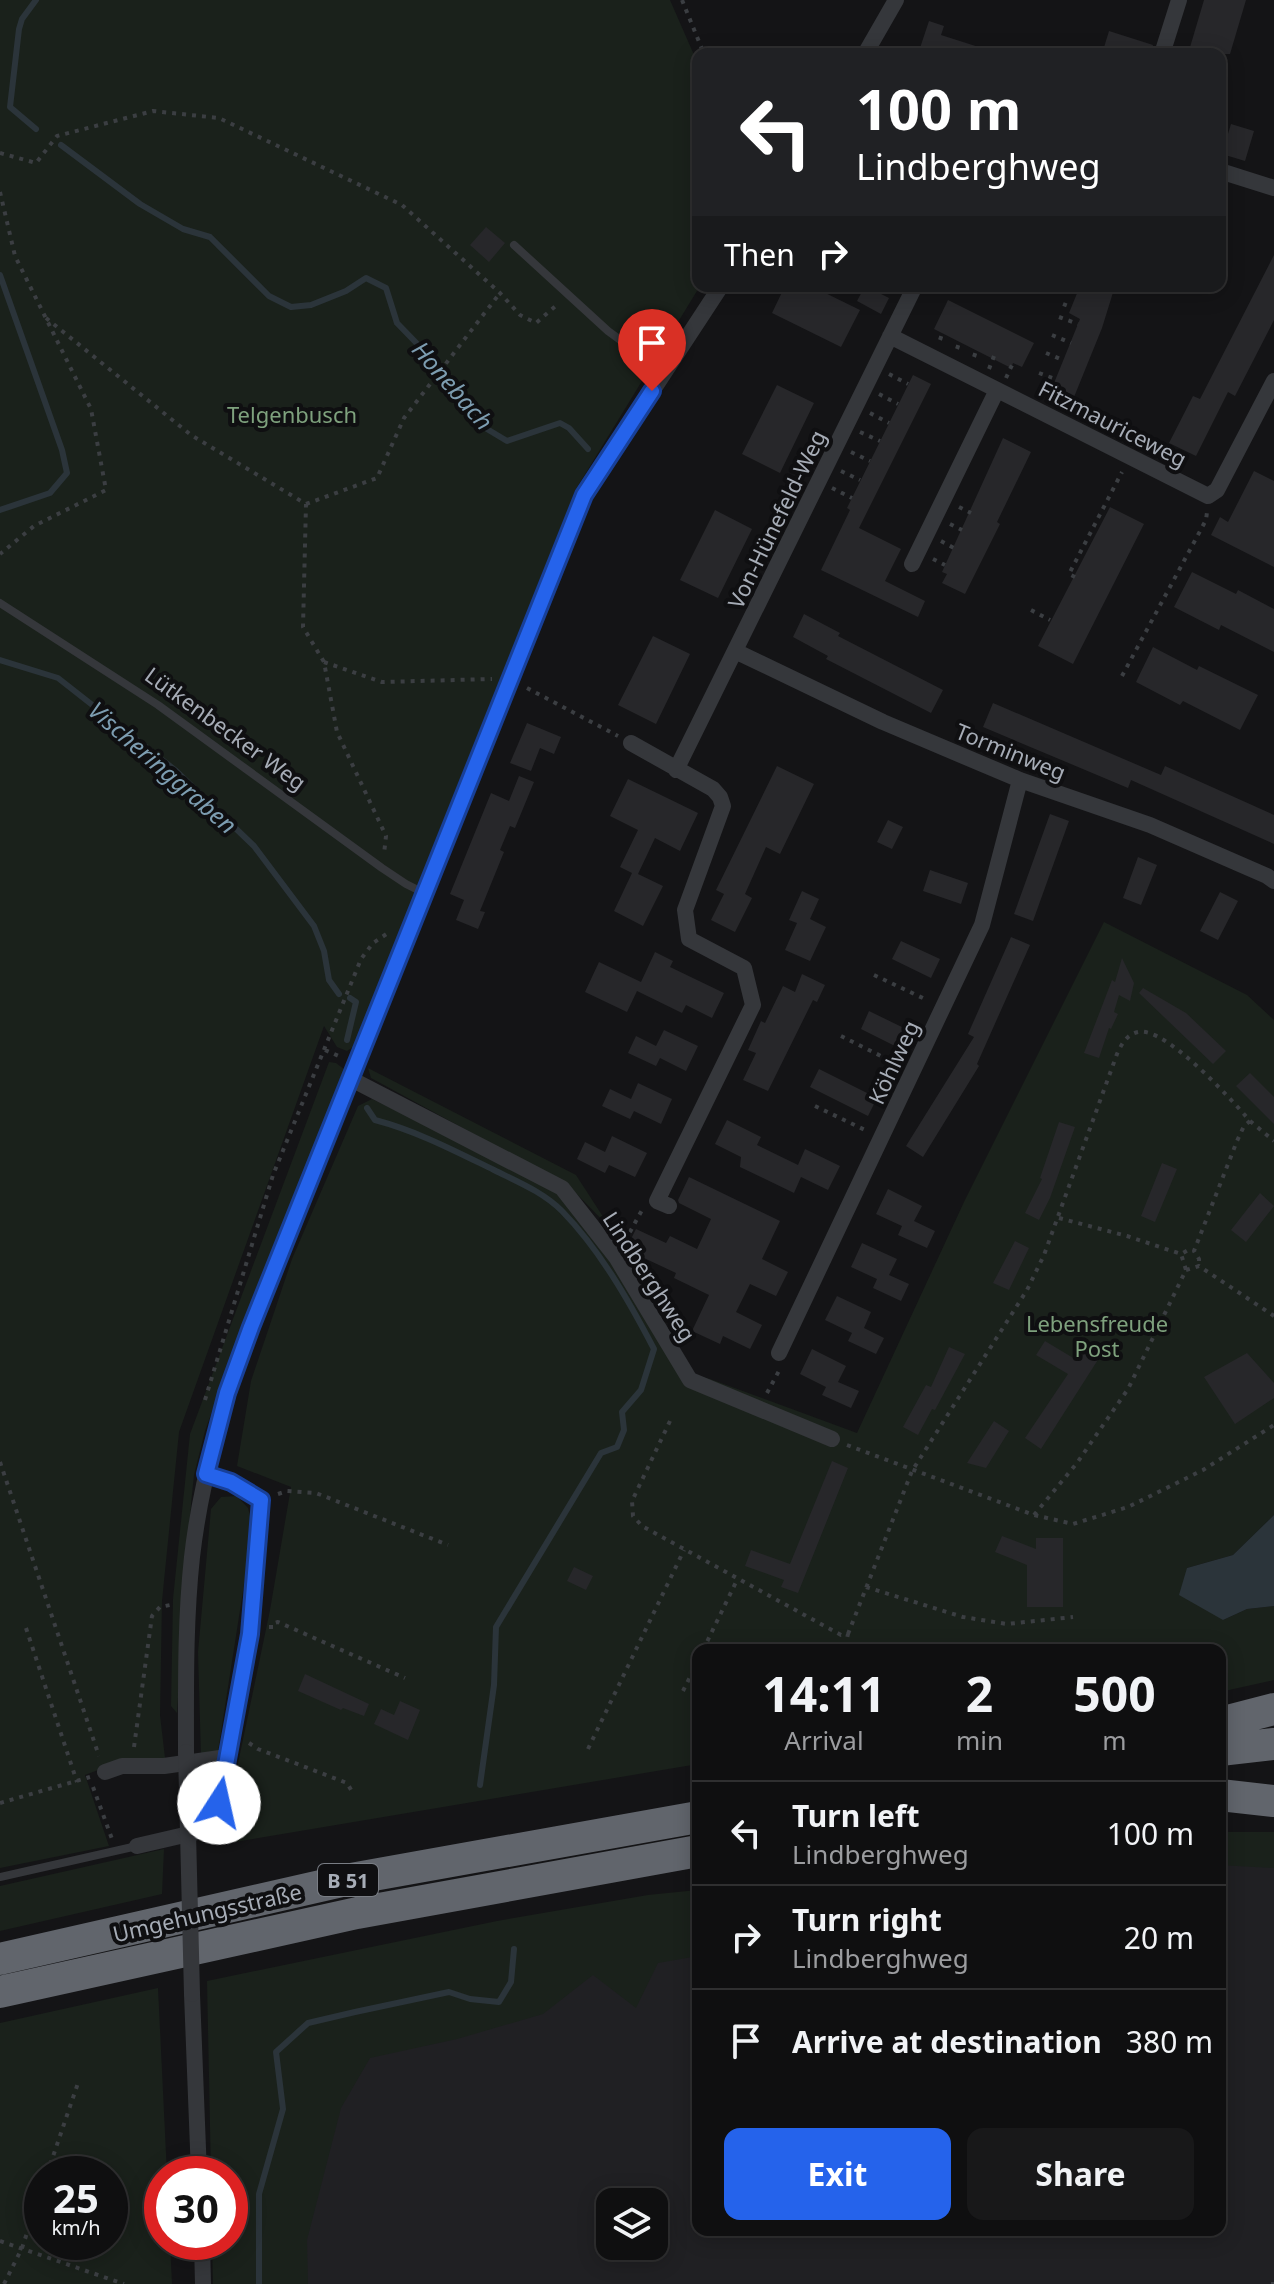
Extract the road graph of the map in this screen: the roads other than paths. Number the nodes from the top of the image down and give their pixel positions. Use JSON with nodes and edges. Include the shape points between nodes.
{"nodes":[{"id":1,"x":896,"y":0,"type":"edge"},
{"id":2,"x":1179,"y":0,"type":"edge"},
{"id":3,"x":868,"y":48,"type":"edge"},
{"id":4,"x":1164,"y":48,"type":"edge"},
{"id":5,"x":1226,"y":173,"type":"edge"},
{"id":6,"x":1274,"y":188,"type":"edge"},
{"id":7,"x":514,"y":245,"type":"dead end"},
{"id":8,"x":717,"y":292,"type":"edge"},
{"id":9,"x":912,"y":292,"type":"edge"},
{"id":10,"x":890,"y":336,"type":"junction"},
{"id":11,"x":664,"y":372,"type":"junction"},
{"id":12,"x":1274,"y":381,"type":"edge"},
{"id":13,"x":997,"y":390,"type":"junction"},
{"id":14,"x":912,"y":564,"type":"dead end"},
{"id":15,"x":0,"y":603,"type":"edge"},
{"id":16,"x":735,"y":651,"type":"junction"},
{"id":17,"x":631,"y":743,"type":"road end"},
{"id":18,"x":676,"y":770,"type":"junction"},
{"id":19,"x":1020,"y":780,"type":"junction"},
{"id":20,"x":1274,"y":881,"type":"edge"},
{"id":21,"x":424,"y":893,"type":"junction"},
{"id":22,"x":351,"y":1079,"type":"junction"},
{"id":23,"x":663,"y":1204,"type":"road end"},
{"id":24,"x":779,"y":1353,"type":"road end"},
{"id":25,"x":832,"y":1439,"type":"road end"},
{"id":26,"x":206,"y":1474,"type":"junction"},
{"id":27,"x":1274,"y":1709,"type":"edge"},
{"id":28,"x":1226,"y":1721,"type":"edge"},
{"id":29,"x":1274,"y":1744,"type":"edge"},
{"id":30,"x":1226,"y":1749,"type":"edge"},
{"id":31,"x":227,"y":1757,"type":"junction"},
{"id":32,"x":105,"y":1772,"type":"road end"},
{"id":33,"x":1274,"y":1780,"type":"edge"},
{"id":34,"x":1226,"y":1786,"type":"edge"},
{"id":35,"x":1226,"y":1796,"type":"edge"},
{"id":36,"x":1274,"y":1801,"type":"edge"},
{"id":37,"x":692,"y":1818,"type":"edge"},
{"id":38,"x":137,"y":1846,"type":"joint"},
{"id":39,"x":692,"y":1852,"type":"edge"},
{"id":40,"x":0,"y":1877,"type":"edge"},
{"id":41,"x":0,"y":1959,"type":"edge"},
{"id":42,"x":0,"y":1992,"type":"edge"},
{"id":43,"x":198,"y":2156,"type":"edge"},
{"id":44,"x":202,"y":2260,"type":"edge"},
{"id":45,"x":203,"y":2284,"type":"edge"}],
"edges":[{"from":1,"to":3,"type":"street"},
{"from":2,"to":4,"type":"street"},
{"from":5,"to":6,"type":"street"},
{"from":7,"to":11,"type":"lane","via":[[608,331]]},
{"from":8,"to":11,"type":"street"},
{"from":9,"to":10,"type":"street","name":"Von-Hünefeld-Weg"},
{"from":10,"to":13,"type":"street","name":"Fitzmauriceweg"},
{"from":10,"to":16,"type":"street","name":"Von-Hünefeld-Weg"},
{"from":11,"to":21,"type":"street","via":[[584,495]]},
{"from":12,"to":13,"type":"street","name":"Fitzmauriceweg","via":[[1217,490],[1208,496]]},
{"from":13,"to":14,"type":"street"},
{"from":15,"to":21,"type":"lane","name":"Lütkenbecker Weg","via":[[158,705]]},
{"from":16,"to":18,"type":"street","name":"Von-Hünefeld-Weg"},
{"from":16,"to":19,"type":"street","name":"Torminweg"},
{"from":17,"to":18,"type":"street"},
{"from":18,"to":23,"type":"street","via":[[713,789],[723,806],[685,910],[689,939],[744,968],[753,1005]]},
{"from":19,"to":20,"type":"street","name":"Torminweg","via":[[1150,825]]},
{"from":19,"to":24,"type":"street","name":"Köhlweg","via":[[982,925]]},
{"from":21,"to":22,"type":"street"},
{"from":22,"to":25,"type":"street","name":"Lindberghweg","via":[[562,1188],[616,1257],[690,1380]]},
{"from":22,"to":26,"type":"street","via":[[251,1327]]},
{"from":26,"to":31,"type":"street","via":[[261,1500],[250,1634]]},
{"from":26,"to":43,"type":"street","bridge":true,"via":[[186,1634]]},
{"from":27,"to":28,"type":"highway"},
{"from":29,"to":30,"type":"highway"},
{"from":31,"to":32,"type":"street"},
{"from":31,"to":38,"type":"street","via":[[216,1820],[206,1830]]},
{"from":33,"to":34,"type":"highway"},
{"from":35,"to":36,"type":"highway"},
{"from":37,"to":41,"type":"highway","name":"Umgehungsstraße","number":"B 51","via":[[351,1879]]},
{"from":38,"to":40,"type":"lane"},
{"from":39,"to":42,"type":"highway","name":"Umgehungsstraße","number":"B 51","via":[[357,1913]]},
{"from":44,"to":45,"type":"street"}]}
